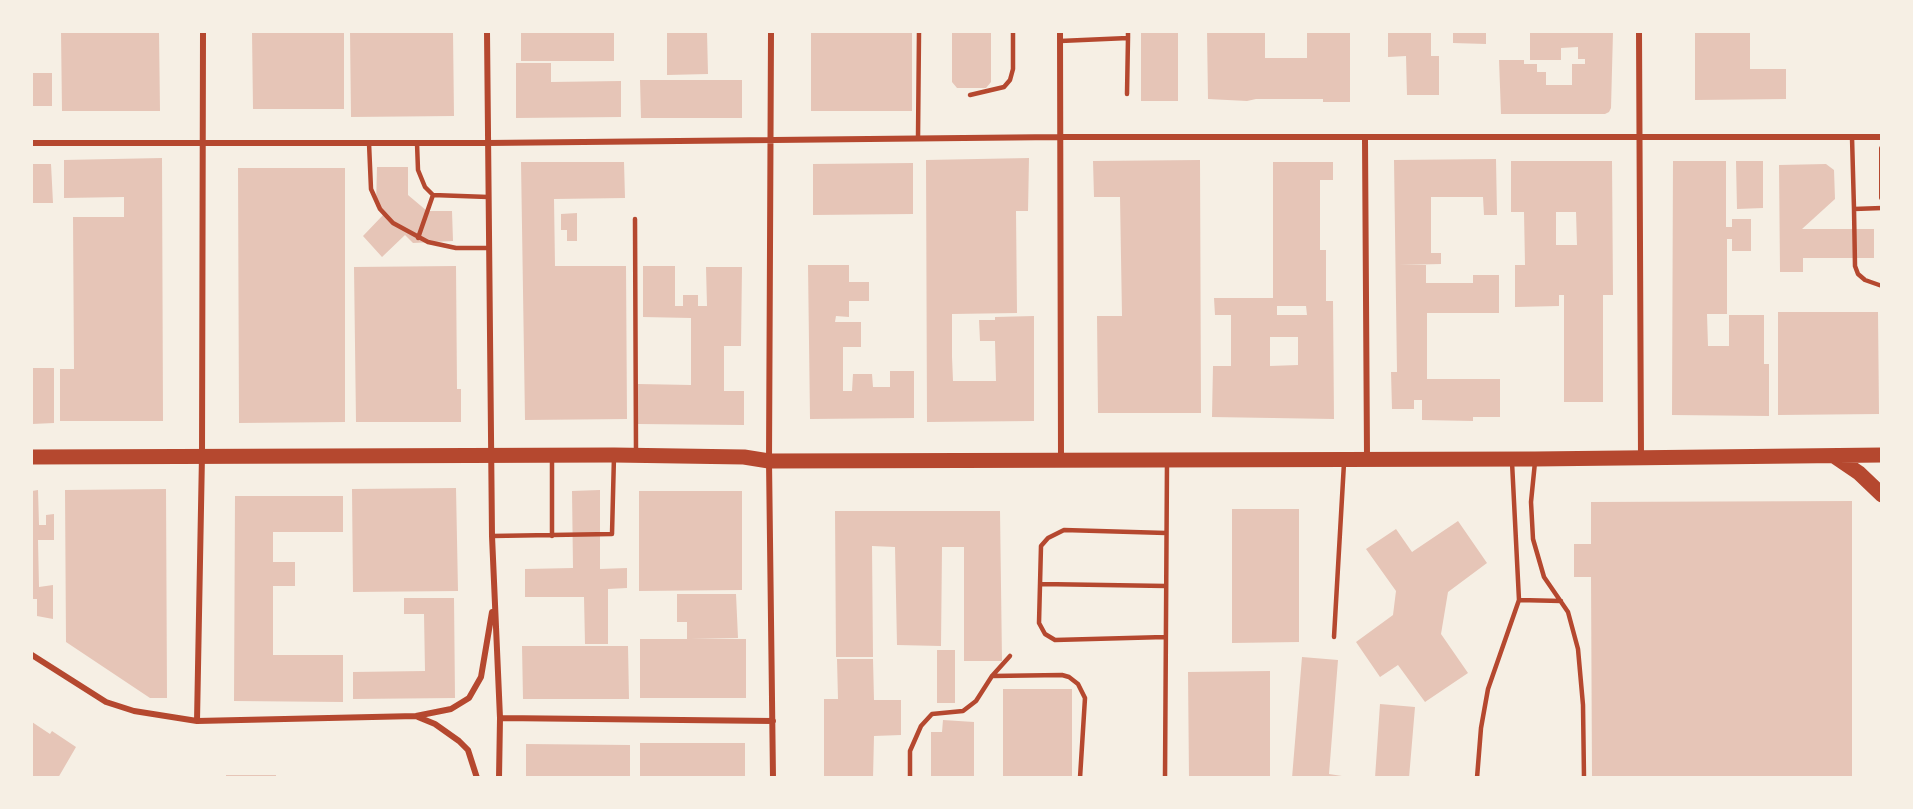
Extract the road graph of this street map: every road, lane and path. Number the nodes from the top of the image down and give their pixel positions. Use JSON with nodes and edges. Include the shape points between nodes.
{"nodes":[{"id":1,"x":203,"y":32,"type":"edge"},
{"id":2,"x":487,"y":32,"type":"edge"},
{"id":3,"x":771,"y":32,"type":"edge"},
{"id":4,"x":919,"y":32,"type":"edge"},
{"id":5,"x":1013,"y":32,"type":"edge"},
{"id":6,"x":1060,"y":32,"type":"edge"},
{"id":7,"x":1128,"y":32,"type":"edge"},
{"id":8,"x":1639,"y":32,"type":"edge"},
{"id":9,"x":1128,"y":38,"type":"junction"},
{"id":10,"x":1060,"y":41,"type":"junction"},
{"id":11,"x":970,"y":94,"type":"dead end"},
{"id":12,"x":1127,"y":94,"type":"dead end"},
{"id":13,"x":1059,"y":137,"type":"junction"},
{"id":14,"x":1852,"y":137,"type":"junction"},
{"id":15,"x":918,"y":138,"type":"junction"},
{"id":16,"x":1639,"y":138,"type":"junction"},
{"id":17,"x":1881,"y":138,"type":"edge"},
{"id":18,"x":770,"y":139,"type":"junction"},
{"id":19,"x":1365,"y":139,"type":"junction"},
{"id":20,"x":205,"y":142,"type":"junction"},
{"id":21,"x":32,"y":143,"type":"edge"},
{"id":22,"x":369,"y":143,"type":"junction"},
{"id":23,"x":417,"y":143,"type":"junction"},
{"id":24,"x":488,"y":143,"type":"junction"},
{"id":25,"x":433,"y":195,"type":"junction"},
{"id":26,"x":488,"y":197,"type":"junction"},
{"id":27,"x":1881,"y":207,"type":"edge"},
{"id":28,"x":1854,"y":209,"type":"junction"},
{"id":29,"x":635,"y":219,"type":"dead end"},
{"id":30,"x":418,"y":238,"type":"junction"},
{"id":31,"x":488,"y":248,"type":"junction"},
{"id":32,"x":1881,"y":286,"type":"edge"},
{"id":33,"x":202,"y":455,"type":"junction"},
{"id":34,"x":491,"y":455,"type":"junction"},
{"id":35,"x":552,"y":455,"type":"junction"},
{"id":36,"x":614,"y":455,"type":"junction"},
{"id":37,"x":1881,"y":455,"type":"edge"},
{"id":38,"x":636,"y":456,"type":"junction"},
{"id":39,"x":1834,"y":456,"type":"junction"},
{"id":40,"x":32,"y":457,"type":"edge"},
{"id":41,"x":1367,"y":457,"type":"junction"},
{"id":42,"x":1344,"y":458,"type":"junction"},
{"id":43,"x":1641,"y":458,"type":"junction"},
{"id":44,"x":1061,"y":459,"type":"junction"},
{"id":45,"x":1167,"y":459,"type":"junction"},
{"id":46,"x":1512,"y":459,"type":"junction"},
{"id":47,"x":1535,"y":459,"type":"junction"},
{"id":48,"x":770,"y":461,"type":"junction"},
{"id":49,"x":1881,"y":495,"type":"edge"},
{"id":50,"x":1166,"y":533,"type":"junction"},
{"id":51,"x":492,"y":536,"type":"junction"},
{"id":52,"x":552,"y":536,"type":"junction"},
{"id":53,"x":1041,"y":584,"type":"junction"},
{"id":54,"x":1166,"y":586,"type":"junction"},
{"id":55,"x":494,"y":599,"type":"junction"},
{"id":56,"x":1519,"y":600,"type":"junction"},
{"id":57,"x":1561,"y":601,"type":"junction"},
{"id":58,"x":1165,"y":637,"type":"junction"},
{"id":59,"x":1334,"y":637,"type":"dead end"},
{"id":60,"x":32,"y":655,"type":"edge"},
{"id":61,"x":1010,"y":656,"type":"dead end"},
{"id":62,"x":992,"y":676,"type":"junction"},
{"id":63,"x":416,"y":717,"type":"junction"},
{"id":64,"x":500,"y":718,"type":"junction"},
{"id":65,"x":197,"y":721,"type":"junction"},
{"id":66,"x":773,"y":721,"type":"junction"},
{"id":67,"x":477,"y":777,"type":"edge"},
{"id":68,"x":499,"y":777,"type":"edge"},
{"id":69,"x":773,"y":777,"type":"edge"},
{"id":70,"x":910,"y":777,"type":"edge"},
{"id":71,"x":1080,"y":777,"type":"edge"},
{"id":72,"x":1165,"y":777,"type":"edge"},
{"id":73,"x":1477,"y":777,"type":"edge"},
{"id":74,"x":1584,"y":777,"type":"edge"}],
"edges":[{"from":1,"to":20,"type":"street"},
{"from":2,"to":24,"type":"street"},
{"from":3,"to":18,"type":"street"},
{"from":4,"to":15,"type":"lane"},
{"from":5,"to":11,"type":"lane","via":[[1010,80],[1004,87]]},
{"from":6,"to":10,"type":"street"},
{"from":7,"to":9,"type":"lane"},
{"from":8,"to":16,"type":"street"},
{"from":9,"to":10,"type":"lane"},
{"from":9,"to":12,"type":"lane"},
{"from":10,"to":13,"type":"street"},
{"from":13,"to":15,"type":"street"},
{"from":13,"to":19,"type":"street"},
{"from":13,"to":44,"type":"street"},
{"from":14,"to":16,"type":"street"},
{"from":14,"to":17,"type":"street"},
{"from":14,"to":28,"type":"lane"},
{"from":15,"to":18,"type":"street"},
{"from":16,"to":19,"type":"street"},
{"from":16,"to":43,"type":"street"},
{"from":17,"to":27,"type":"path"},
{"from":18,"to":24,"type":"street"},
{"from":18,"to":48,"type":"street"},
{"from":19,"to":41,"type":"street"},
{"from":20,"to":21,"type":"street"},
{"from":20,"to":22,"type":"street"},
{"from":20,"to":33,"type":"street"},
{"from":22,"to":23,"type":"street"},
{"from":22,"to":30,"type":"lane","via":[[371,189],[380,209],[393,223]]},
{"from":23,"to":24,"type":"street"},
{"from":23,"to":25,"type":"lane","via":[[418,170]]},
{"from":24,"to":26,"type":"street"},
{"from":25,"to":26,"type":"lane"},
{"from":25,"to":30,"type":"lane"},
{"from":26,"to":31,"type":"street"},
{"from":27,"to":28,"type":"lane"},
{"from":28,"to":32,"type":"lane","via":[[1858,274]]},
{"from":29,"to":38,"type":"lane"},
{"from":30,"to":31,"type":"lane","via":[[456,248]]},
{"from":31,"to":34,"type":"street"},
{"from":33,"to":34,"type":"main road"},
{"from":33,"to":40,"type":"main road"},
{"from":33,"to":65,"type":"street"},
{"from":34,"to":35,"type":"main road"},
{"from":34,"to":51,"type":"street"},
{"from":35,"to":36,"type":"main road"},
{"from":35,"to":52,"type":"lane"},
{"from":36,"to":38,"type":"main road"},
{"from":36,"to":52,"type":"lane","via":[[612,534]]},
{"from":37,"to":39,"type":"main road"},
{"from":38,"to":48,"type":"main road","via":[[744,457]]},
{"from":39,"to":43,"type":"main road"},
{"from":39,"to":49,"type":"main road"},
{"from":41,"to":42,"type":"main road"},
{"from":41,"to":46,"type":"main road"},
{"from":42,"to":45,"type":"main road"},
{"from":42,"to":59,"type":"lane"},
{"from":43,"to":47,"type":"main road"},
{"from":44,"to":45,"type":"main road"},
{"from":44,"to":48,"type":"main road"},
{"from":45,"to":50,"type":"lane"},
{"from":46,"to":47,"type":"main road"},
{"from":46,"to":56,"type":"lane"},
{"from":47,"to":57,"type":"lane","via":[[1533,539],[1544,577]]},
{"from":48,"to":66,"type":"street"},
{"from":50,"to":53,"type":"lane","via":[[1064,530],[1041,546]]},
{"from":50,"to":54,"type":"lane"},
{"from":51,"to":52,"type":"lane"},
{"from":51,"to":55,"type":"street"},
{"from":53,"to":54,"type":"lane"},
{"from":53,"to":58,"type":"lane","via":[[1039,623],[1045,634],[1055,640]]},
{"from":54,"to":58,"type":"lane"},
{"from":55,"to":63,"type":"street","via":[[476,688],[469,698],[451,709]]},
{"from":55,"to":64,"type":"street"},
{"from":56,"to":57,"type":"lane"},
{"from":56,"to":73,"type":"lane","via":[[1488,689],[1480,728]]},
{"from":57,"to":74,"type":"lane","via":[[1574,628],[1578,650]]},
{"from":58,"to":72,"type":"lane"},
{"from":60,"to":65,"type":"street","via":[[106,702],[134,711]]},
{"from":61,"to":62,"type":"lane"},
{"from":62,"to":70,"type":"lane","via":[[976,701],[963,711],[932,714],[921,726],[910,752]]},
{"from":62,"to":71,"type":"lane","via":[[1062,675],[1078,684],[1084,698]]},
{"from":63,"to":65,"type":"street"},
{"from":63,"to":67,"type":"street","via":[[435,724],[459,741],[468,750]]},
{"from":64,"to":66,"type":"street"},
{"from":64,"to":68,"type":"street"},
{"from":66,"to":69,"type":"street"}]}
